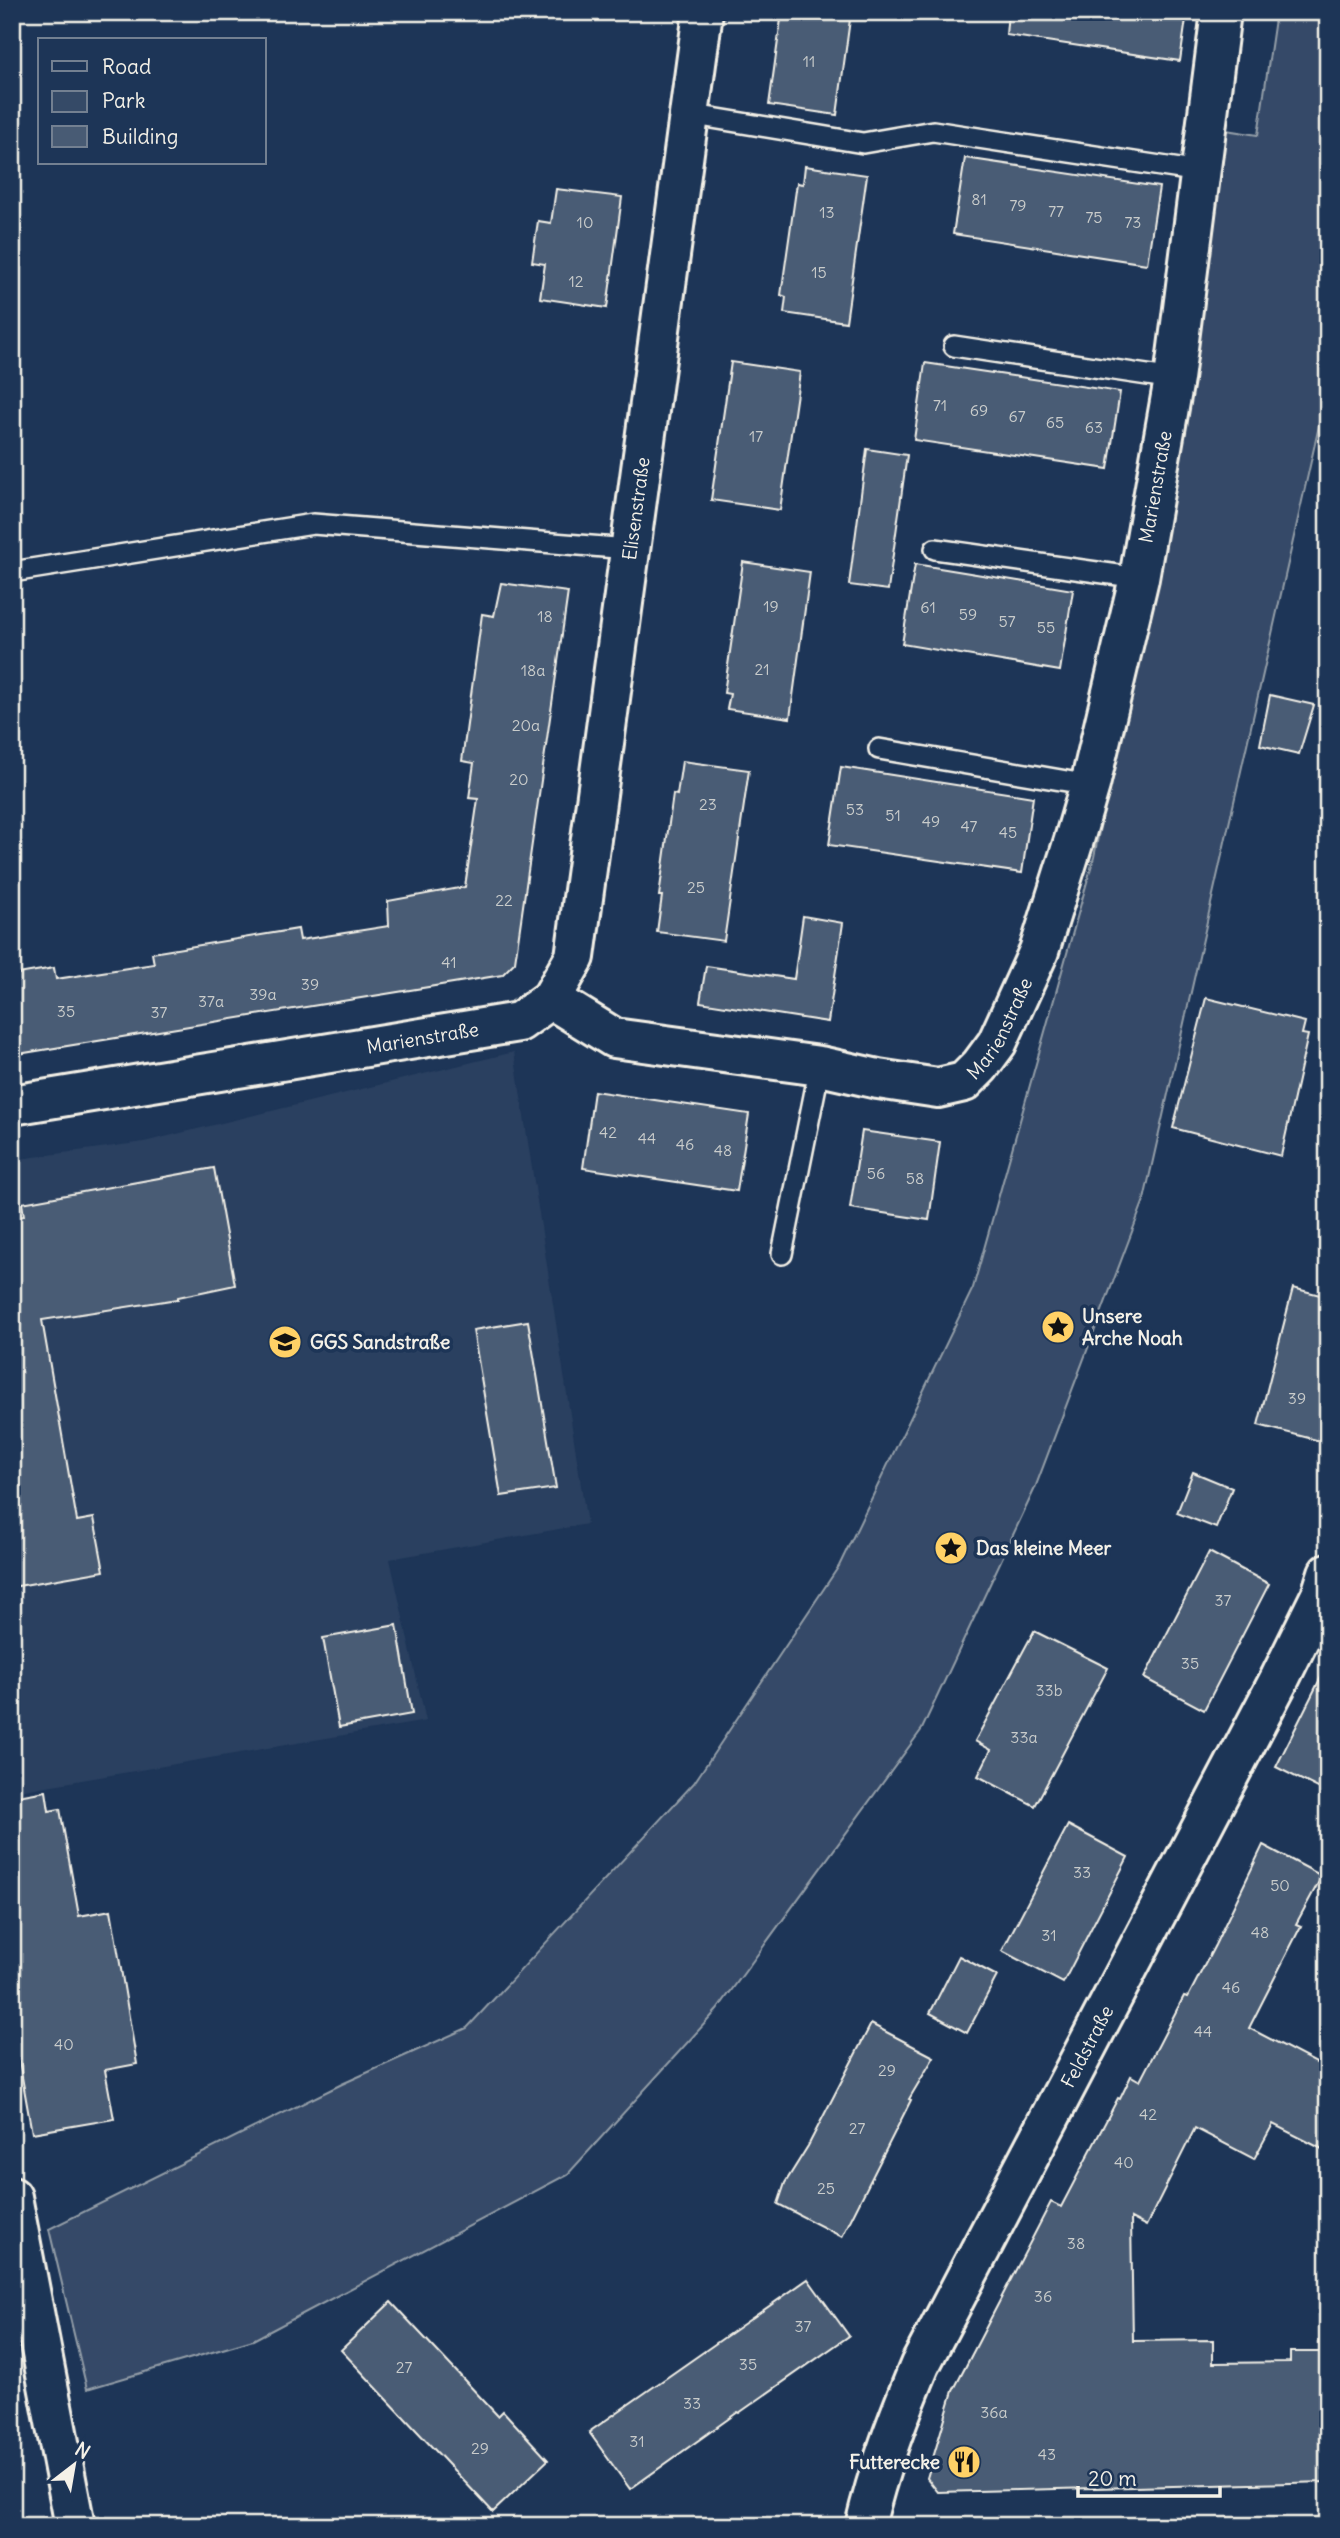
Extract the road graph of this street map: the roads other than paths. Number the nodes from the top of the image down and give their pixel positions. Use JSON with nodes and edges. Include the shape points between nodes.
{"nodes":[{"id":1,"x":703,"y":12,"type":"edge"},
{"id":2,"x":1221,"y":12,"type":"edge"},
{"id":3,"x":688,"y":114,"type":"junction"},
{"id":4,"x":1200,"y":172,"type":"junction"},
{"id":5,"x":954,"y":346,"type":"dead end"},
{"id":6,"x":1174,"y":379,"type":"junction"},
{"id":7,"x":629,"y":549,"type":"junction"},
{"id":8,"x":935,"y":549,"type":"dead end"},
{"id":9,"x":12,"y":572,"type":"edge"},
{"id":10,"x":1139,"y":578,"type":"junction"},
{"id":11,"x":878,"y":749,"type":"dead end"},
{"id":12,"x":1090,"y":785,"type":"junction"},
{"id":13,"x":551,"y":999,"type":"junction"},
{"id":14,"x":820,"y":1066,"type":"junction"},
{"id":15,"x":12,"y":1105,"type":"edge"},
{"id":16,"x":782,"y":1254,"type":"dead end"},
{"id":17,"x":1328,"y":1573,"type":"edge"},
{"id":18,"x":12,"y":2197,"type":"edge"},
{"id":19,"x":75,"y":2526,"type":"edge"},
{"id":20,"x":865,"y":2526,"type":"edge"}],
"edges":[{"from":1,"to":3,"type":"street","name":"Elisenstraße"},
{"from":2,"to":4,"type":"street","name":"Marienstraße"},
{"from":3,"to":4,"type":"lane","via":[[863,144],[933,131]]},
{"from":3,"to":7,"type":"street","name":"Elisenstraße"},
{"from":4,"to":6,"type":"street","name":"Marienstraße"},
{"from":5,"to":6,"type":"lane"},
{"from":6,"to":10,"type":"street","name":"Marienstraße"},
{"from":7,"to":9,"type":"lane","via":[[313,524]]},
{"from":7,"to":13,"type":"street","name":"Elisenstraße","via":[[575,957]]},
{"from":8,"to":10,"type":"lane"},
{"from":10,"to":12,"type":"street","name":"Marienstraße"},
{"from":11,"to":12,"type":"lane"},
{"from":12,"to":14,"type":"street","name":"Marienstraße","via":[[1039,951],[997,1043],[980,1066],[964,1082],[938,1088]]},
{"from":13,"to":14,"type":"street","name":"Marienstraße","via":[[614,1038]]},
{"from":13,"to":15,"type":"street","name":"Marienstraße","via":[[519,1022]]},
{"from":14,"to":16,"type":"lane"},
{"from":17,"to":20,"type":"street","name":"Feldstraße","via":[[1280,1678],[920,2365],[893,2429]]},
{"from":18,"to":19,"type":"street"}]}
